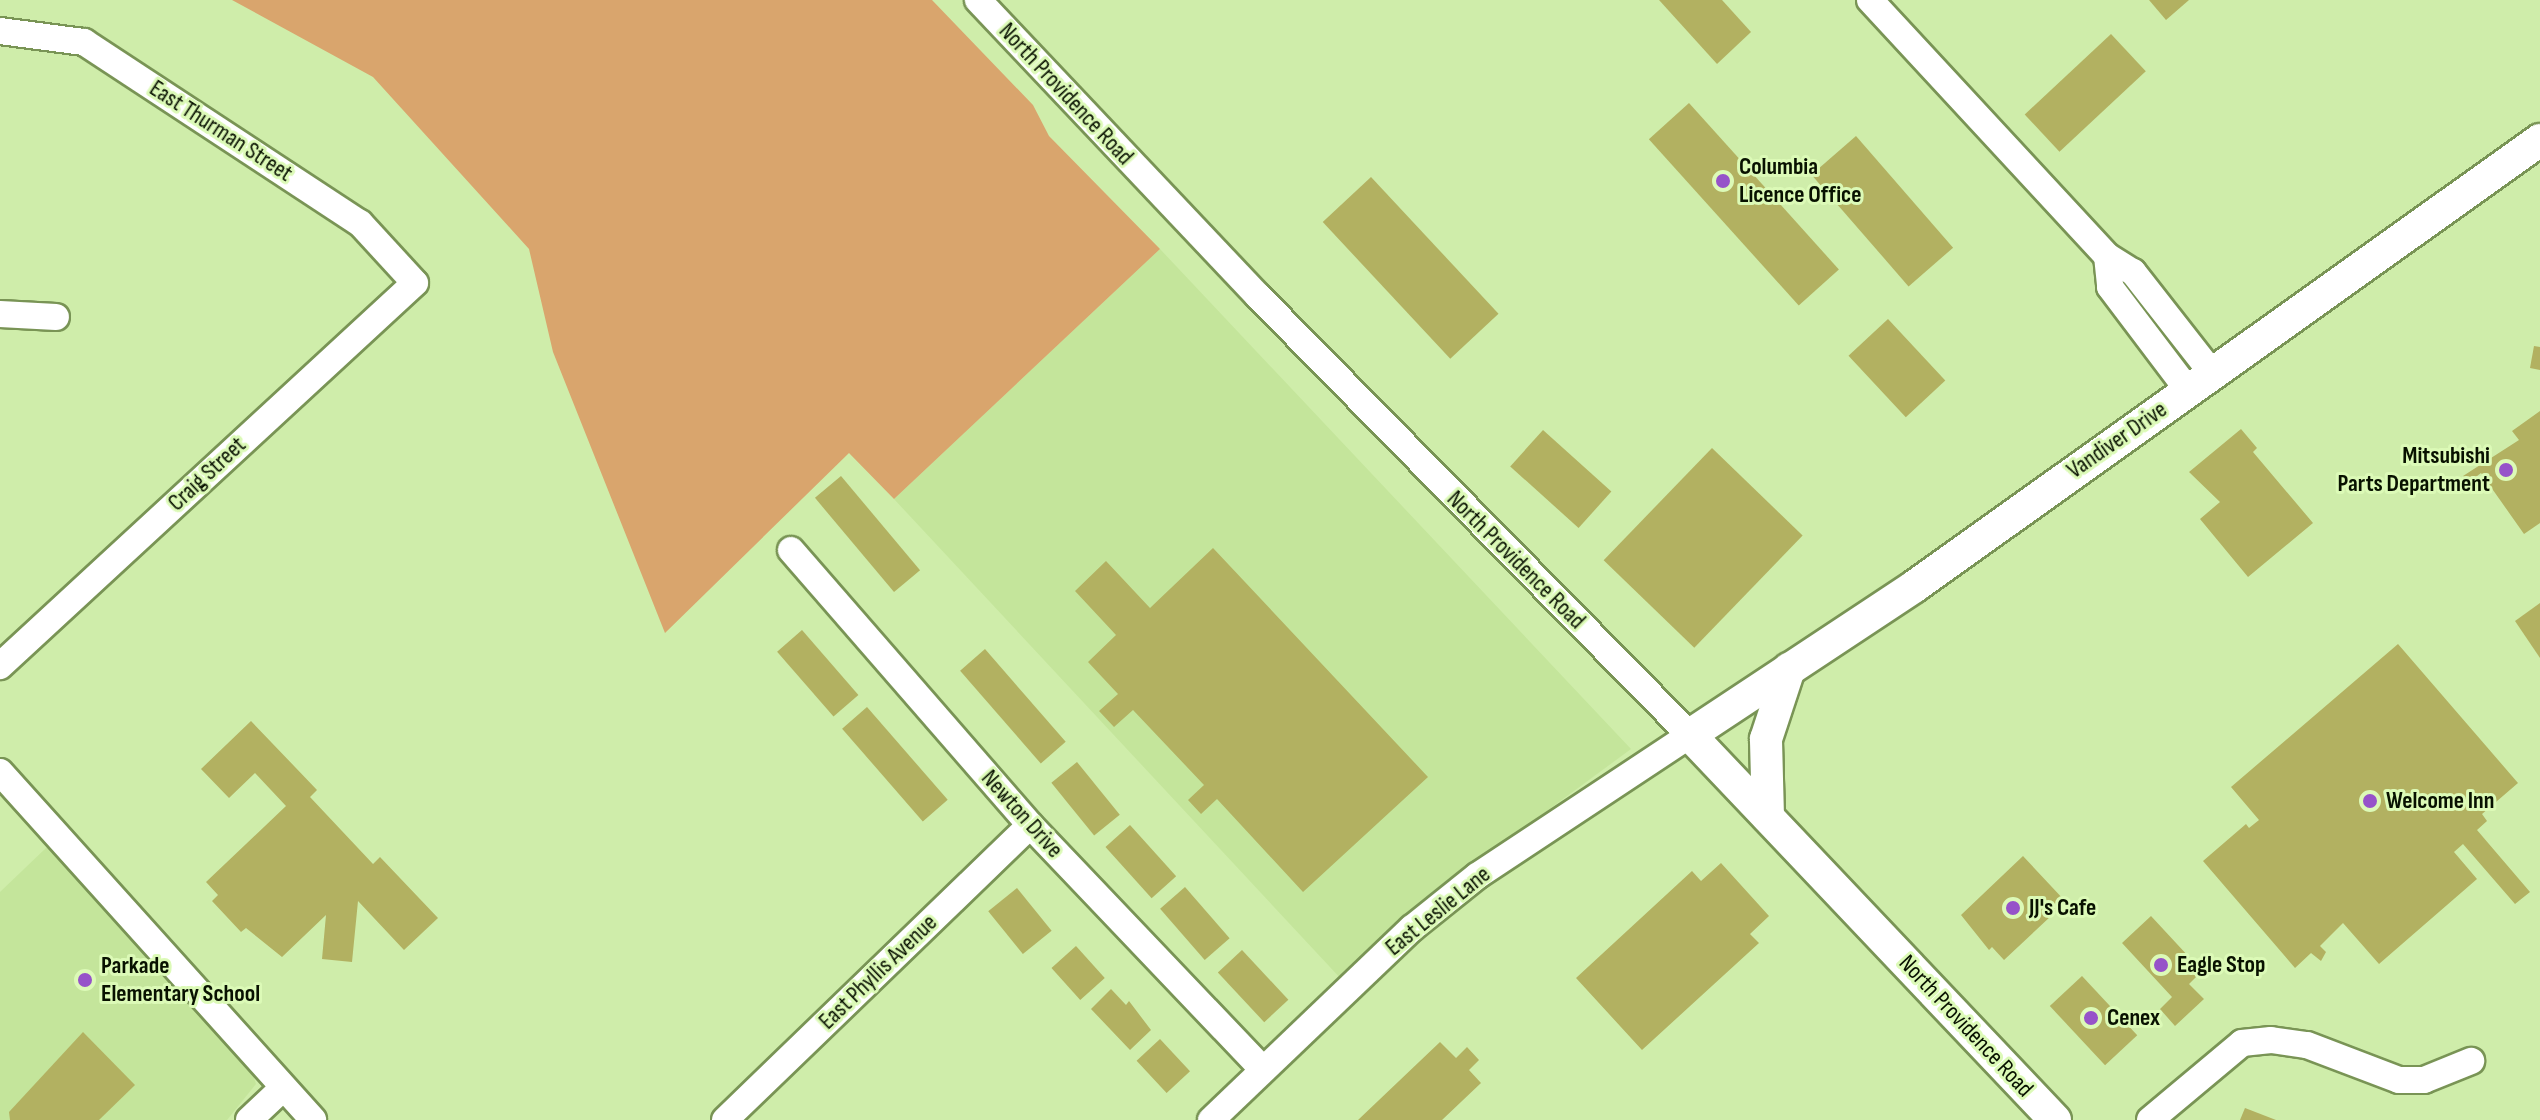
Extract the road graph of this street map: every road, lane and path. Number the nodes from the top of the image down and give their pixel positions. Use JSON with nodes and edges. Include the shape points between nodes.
{"nodes":[{"id":1,"x":978,"y":0,"type":"edge"},
{"id":2,"x":1870,"y":0,"type":"edge"},
{"id":3,"x":0,"y":31,"type":"edge"},
{"id":4,"x":2540,"y":140,"type":"edge"},
{"id":5,"x":415,"y":283,"type":"joint"},
{"id":6,"x":0,"y":314,"type":"edge"},
{"id":7,"x":56,"y":317,"type":"dead end"},
{"id":8,"x":2200,"y":381,"type":"junction"},
{"id":9,"x":791,"y":550,"type":"dead end"},
{"id":10,"x":0,"y":666,"type":"edge"},
{"id":11,"x":1789,"y":669,"type":"junction"},
{"id":12,"x":1690,"y":735,"type":"junction"},
{"id":13,"x":0,"y":772,"type":"edge"},
{"id":14,"x":1768,"y":817,"type":"junction"},
{"id":15,"x":1030,"y":825,"type":"junction"},
{"id":16,"x":2471,"y":1061,"type":"dead end"},
{"id":17,"x":1262,"y":1069,"type":"junction"},
{"id":18,"x":283,"y":1088,"type":"junction"},
{"id":19,"x":249,"y":1120,"type":"edge"},
{"id":20,"x":313,"y":1120,"type":"edge"},
{"id":21,"x":725,"y":1120,"type":"edge"},
{"id":22,"x":1211,"y":1120,"type":"edge"},
{"id":23,"x":2055,"y":1120,"type":"edge"},
{"id":24,"x":2150,"y":1120,"type":"edge"}],
"edges":[{"from":1,"to":12,"type":"street","name":"North Providence Road"},
{"from":2,"to":8,"type":"street","via":[[2107,256],[2110,287]]},
{"from":3,"to":5,"type":"street","name":"East Thurman Street","via":[[84,42],[360,223]]},
{"from":4,"to":8,"type":"main road","name":"Vandiver Drive"},
{"from":5,"to":10,"type":"street","name":"Craig Street"},
{"from":6,"to":7,"type":"street"},
{"from":8,"to":11,"type":"main road","name":"Vandiver Drive"},
{"from":9,"to":15,"type":"street","name":"Newton Drive"},
{"from":11,"to":12,"type":"main road","name":"Vandiver Drive"},
{"from":11,"to":14,"type":"main road","via":[[1766,739]]},
{"from":12,"to":14,"type":"main road","name":"North Providence Road"},
{"from":12,"to":17,"type":"street","name":"East Leslie Lane","via":[[1477,876],[1412,928]]},
{"from":13,"to":18,"type":"street"},
{"from":14,"to":23,"type":"main road","name":"North Providence Road"},
{"from":15,"to":17,"type":"street","name":"Newton Drive"},
{"from":15,"to":21,"type":"street","name":"East Phyllis Avenue"},
{"from":16,"to":24,"type":"street","via":[[2424,1080],[2399,1080],[2307,1045],[2242,1043]]},
{"from":17,"to":22,"type":"street","name":"East Leslie Lane"},
{"from":18,"to":19,"type":"street"},
{"from":18,"to":20,"type":"street"}]}
